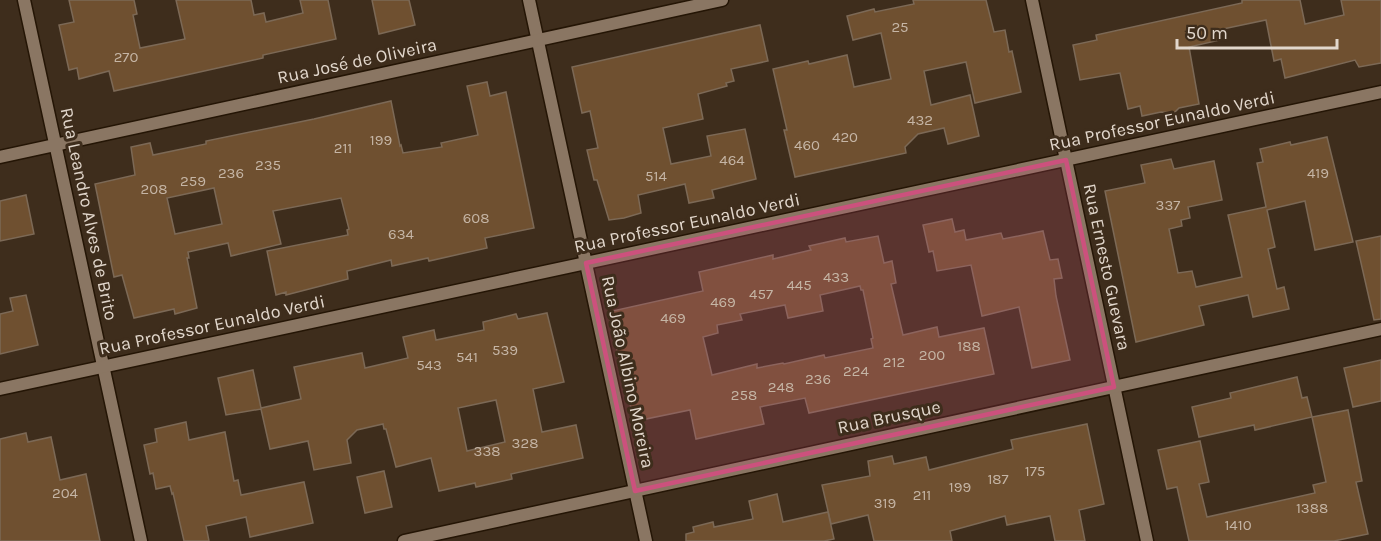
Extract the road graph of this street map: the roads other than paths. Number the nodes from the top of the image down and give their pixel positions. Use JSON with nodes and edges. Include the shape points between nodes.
{"nodes":[{"id":1,"x":24,"y":0,"type":"edge"},
{"id":2,"x":529,"y":0,"type":"edge"},
{"id":3,"x":722,"y":0,"type":"edge"},
{"id":4,"x":1032,"y":0,"type":"edge"},
{"id":5,"x":537,"y":40,"type":"junction"},
{"id":6,"x":1381,"y":92,"type":"edge"},
{"id":7,"x":56,"y":145,"type":"junction"},
{"id":8,"x":0,"y":157,"type":"edge"},
{"id":9,"x":1066,"y":160,"type":"junction"},
{"id":10,"x":586,"y":263,"type":"junction"},
{"id":11,"x":1381,"y":329,"type":"edge"},
{"id":12,"x":104,"y":367,"type":"junction"},
{"id":13,"x":1114,"y":387,"type":"junction"},
{"id":14,"x":0,"y":389,"type":"edge"},
{"id":15,"x":635,"y":491,"type":"junction"},
{"id":16,"x":141,"y":541,"type":"edge"},
{"id":17,"x":404,"y":541,"type":"edge"},
{"id":18,"x":646,"y":541,"type":"edge"},
{"id":19,"x":1147,"y":541,"type":"edge"}],
"edges":[{"from":1,"to":7,"type":"street","name":"Rua Leandro Alves de Brito"},
{"from":2,"to":5,"type":"street","name":"Rua João Albino Moreira"},
{"from":3,"to":5,"type":"street","name":"Rua José de Oliveira"},
{"from":4,"to":9,"type":"street","name":"Rua Ernesto Guevara"},
{"from":5,"to":7,"type":"street","name":"Rua José de Oliveira"},
{"from":5,"to":10,"type":"street","name":"Rua João Albino Moreira"},
{"from":6,"to":9,"type":"street","name":"Rua Professor Eunaldo Verdi"},
{"from":7,"to":8,"type":"street","name":"Rua José de Oliveira"},
{"from":7,"to":12,"type":"street","name":"Rua Leandro Alves de Brito"},
{"from":9,"to":10,"type":"street","name":"Rua Professor Eunaldo Verdi"},
{"from":9,"to":13,"type":"street","name":"Rua Ernesto Guevara"},
{"from":10,"to":12,"type":"street","name":"Rua Professor Eunaldo Verdi"},
{"from":10,"to":15,"type":"street","name":"Rua João Albino Moreira"},
{"from":11,"to":13,"type":"street","name":"Rua Brusque"},
{"from":12,"to":14,"type":"street","name":"Rua Professor Eunaldo Verdi"},
{"from":12,"to":16,"type":"street","name":"Rua Leandro Alves de Brito"},
{"from":13,"to":15,"type":"street","name":"Rua Brusque"},
{"from":13,"to":19,"type":"street","name":"Rua Ernesto Guevara"},
{"from":15,"to":17,"type":"street","name":"Rua Brusque"},
{"from":15,"to":18,"type":"street","name":"Rua João Albino Moreira"}]}
